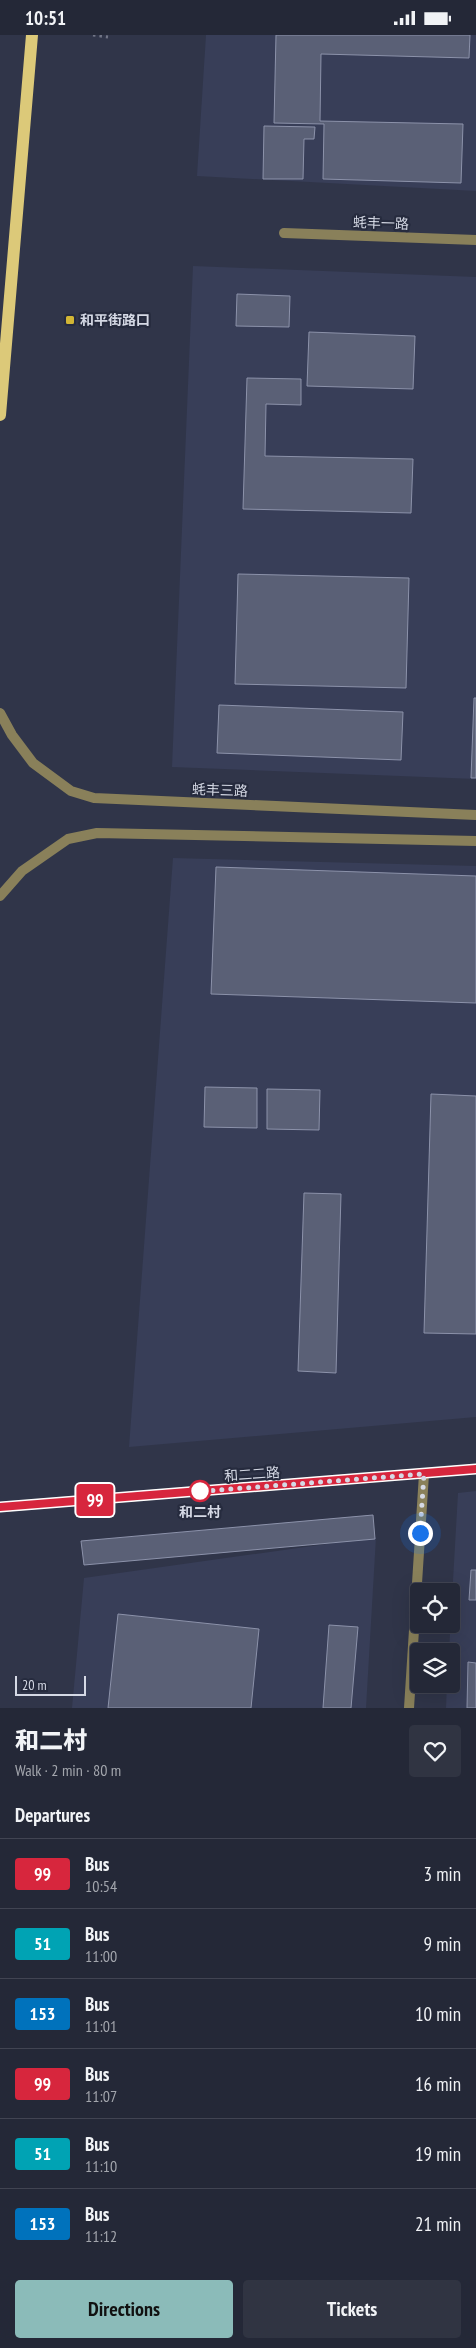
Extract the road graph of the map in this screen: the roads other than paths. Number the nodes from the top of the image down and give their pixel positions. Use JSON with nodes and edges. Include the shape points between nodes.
{"nodes":[{"id":1,"x":32,"y":35,"type":"edge"},
{"id":2,"x":284,"y":233,"type":"dead end"},
{"id":3,"x":476,"y":241,"type":"edge"},
{"id":4,"x":0,"y":415,"type":"edge"},
{"id":5,"x":0,"y":713,"type":"edge"},
{"id":6,"x":476,"y":815,"type":"edge"},
{"id":7,"x":476,"y":841,"type":"edge"},
{"id":8,"x":0,"y":896,"type":"edge"},
{"id":9,"x":476,"y":1469,"type":"edge"},
{"id":10,"x":424,"y":1474,"type":"junction"},
{"id":11,"x":0,"y":1507,"type":"edge"},
{"id":12,"x":409,"y":1708,"type":"edge"}],
"edges":[{"from":1,"to":4,"type":"main road"},
{"from":2,"to":3,"type":"street","name":"蚝丰一路"},
{"from":5,"to":6,"type":"street","name":"蚝丰三路","via":[[33,763],[70,791],[94,797]]},
{"from":7,"to":8,"type":"street","via":[[97,833],[68,839],[22,871]]},
{"from":9,"to":10,"type":"street","name":"和二二路"},
{"from":10,"to":11,"type":"street","name":"和二二路"},
{"from":10,"to":12,"type":"street"}]}
